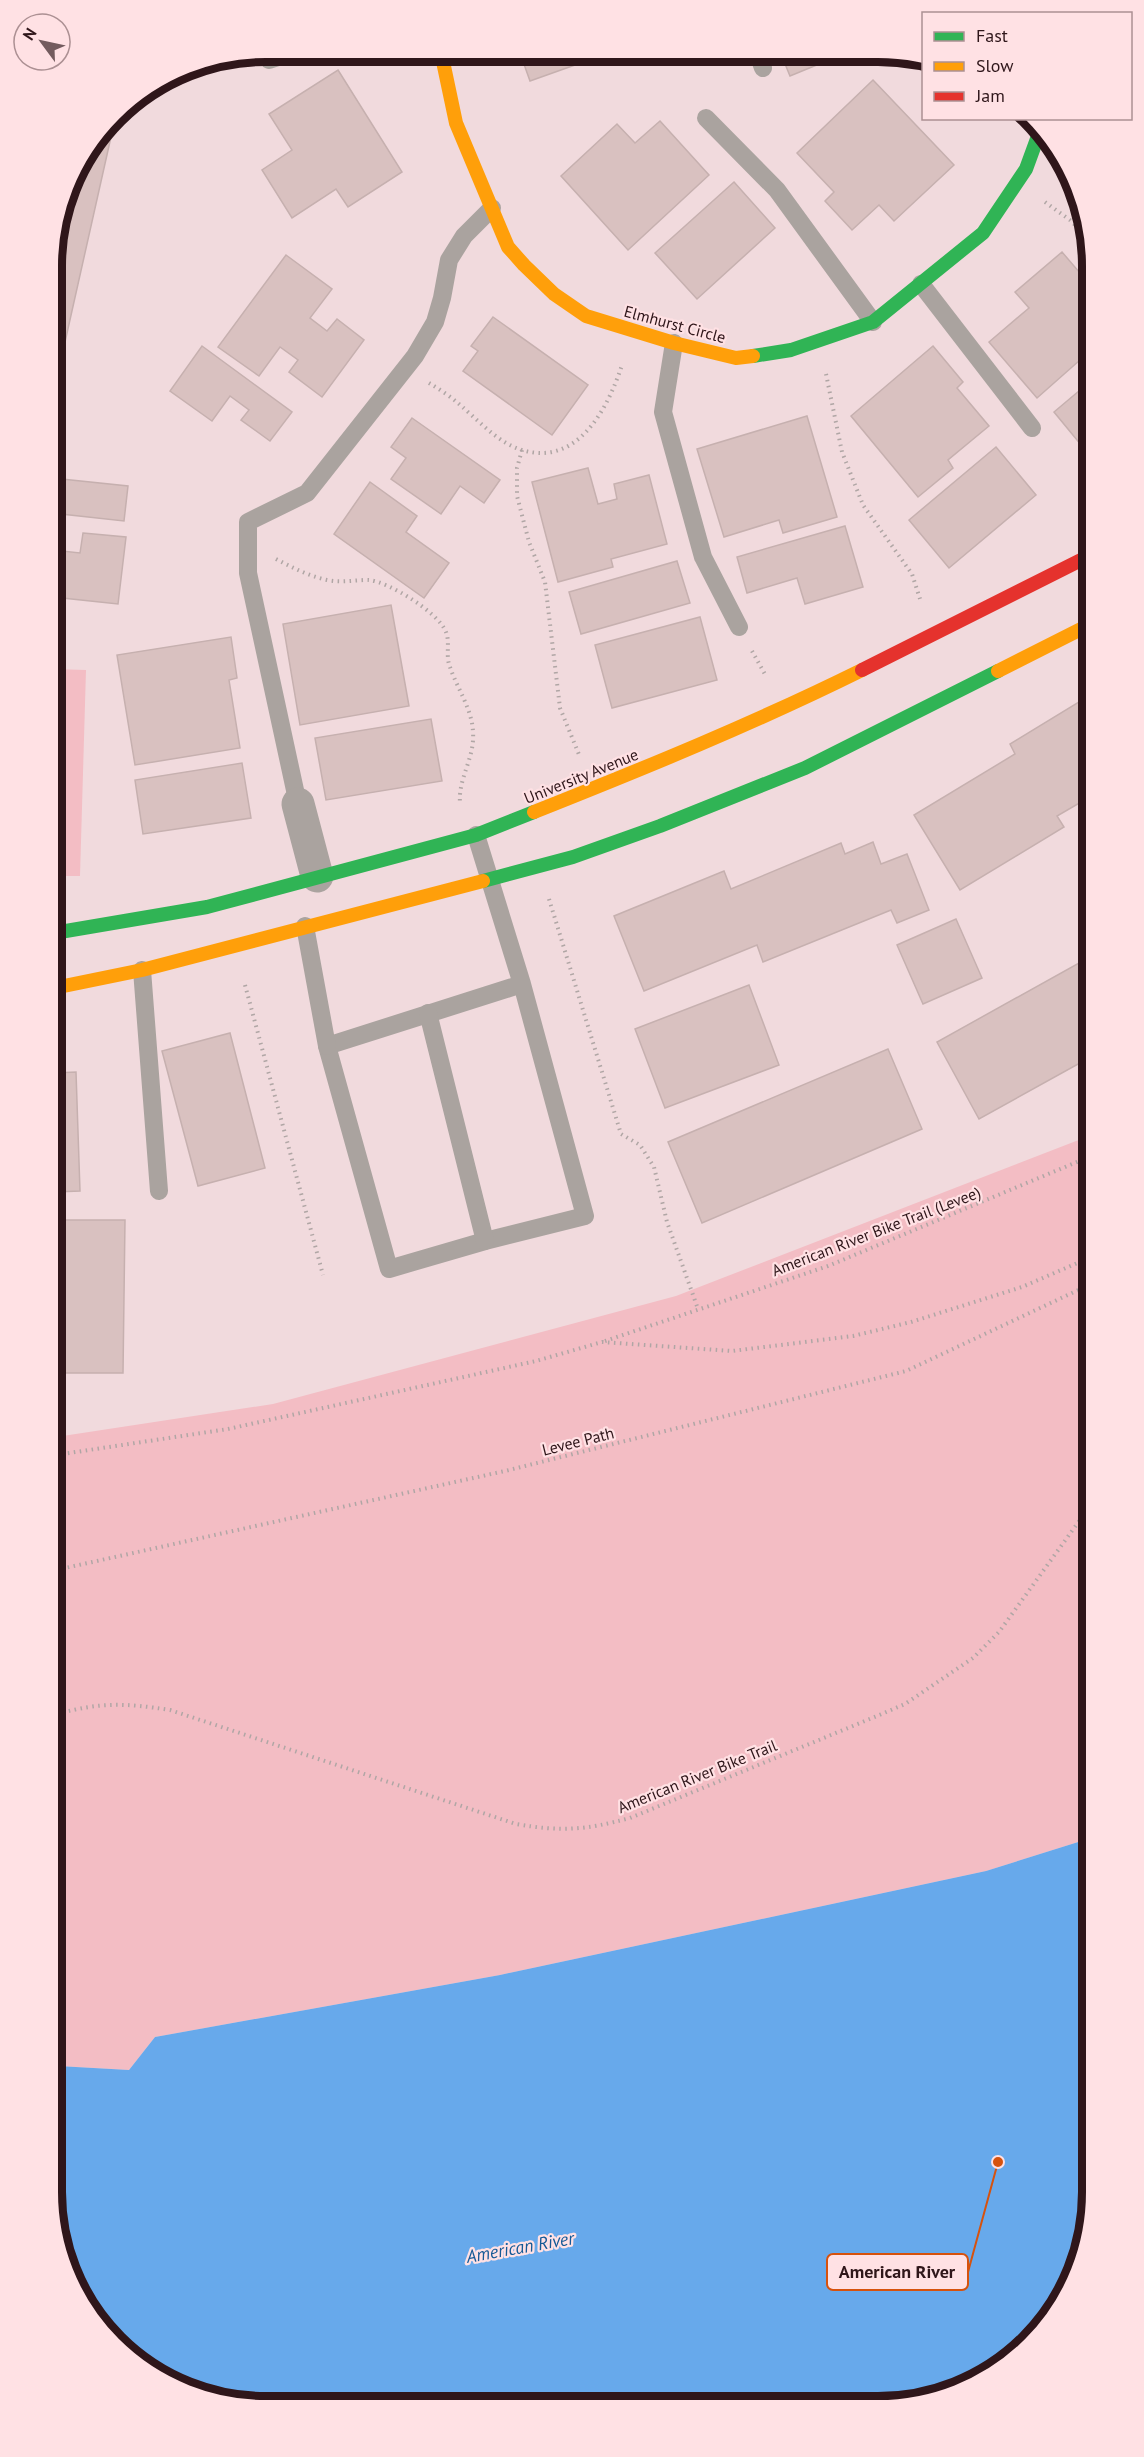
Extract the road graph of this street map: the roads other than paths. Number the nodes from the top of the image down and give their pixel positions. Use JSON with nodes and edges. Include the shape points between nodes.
{"nodes":[{"id":1,"x":443,"y":62,"type":"edge"},
{"id":2,"x":706,"y":118,"type":"dead end"},
{"id":3,"x":1038,"y":138,"type":"edge"},
{"id":4,"x":492,"y":208,"type":"junction"},
{"id":5,"x":921,"y":285,"type":"junction"},
{"id":6,"x":873,"y":322,"type":"junction"},
{"id":7,"x":674,"y":343,"type":"junction"},
{"id":8,"x":1032,"y":428,"type":"dead end"},
{"id":9,"x":1082,"y":560,"type":"edge"},
{"id":10,"x":739,"y":627,"type":"road end"},
{"id":11,"x":1082,"y":629,"type":"edge"},
{"id":12,"x":298,"y":804,"type":"joint"},
{"id":13,"x":476,"y":835,"type":"junction"},
{"id":14,"x":317,"y":876,"type":"junction"},
{"id":15,"x":488,"y":880,"type":"junction"},
{"id":16,"x":305,"y":926,"type":"junction"},
{"id":17,"x":62,"y":932,"type":"edge"},
{"id":18,"x":142,"y":970,"type":"junction"},
{"id":19,"x":522,"y":984,"type":"junction"},
{"id":20,"x":62,"y":986,"type":"edge"},
{"id":21,"x":428,"y":1013,"type":"junction"},
{"id":22,"x":327,"y":1047,"type":"junction"},
{"id":23,"x":159,"y":1191,"type":"dead end"},
{"id":24,"x":485,"y":1241,"type":"junction"}],
"edges":[{"from":1,"to":4,"type":"street","name":"Elmhurst Circle","via":[[456,123]]},
{"from":2,"to":6,"type":"lane","via":[[777,190]]},
{"from":3,"to":5,"type":"street","name":"Elmhurst Circle","via":[[1026,169],[982,233]]},
{"from":4,"to":7,"type":"street","name":"Elmhurst Circle","via":[[508,247],[554,294],[586,316]]},
{"from":4,"to":12,"type":"lane","via":[[464,236],[449,260],[435,322],[406,367],[307,493],[248,522],[248,573]]},
{"from":5,"to":6,"type":"street","name":"Elmhurst Circle"},
{"from":5,"to":8,"type":"lane"},
{"from":6,"to":7,"type":"street","name":"Elmhurst Circle","via":[[791,350],[736,357]]},
{"from":7,"to":10,"type":"lane","via":[[663,412],[703,557]]},
{"from":9,"to":13,"type":"street","name":"University Avenue","via":[[798,702]]},
{"from":11,"to":15,"type":"street","via":[[806,768],[639,834]]},
{"from":12,"to":14,"type":"street"},
{"from":13,"to":14,"type":"street","name":"University Avenue"},
{"from":13,"to":15,"type":"lane"},
{"from":14,"to":17,"type":"street","name":"University Avenue","via":[[207,907]]},
{"from":15,"to":16,"type":"street"},
{"from":15,"to":19,"type":"lane"},
{"from":16,"to":18,"type":"street"},
{"from":16,"to":22,"type":"lane"},
{"from":18,"to":20,"type":"street"},
{"from":18,"to":23,"type":"lane"},
{"from":19,"to":21,"type":"lane"},
{"from":19,"to":24,"type":"lane","via":[[585,1216]]},
{"from":21,"to":22,"type":"lane"},
{"from":21,"to":24,"type":"lane"},
{"from":22,"to":24,"type":"lane","via":[[389,1269]]}]}
